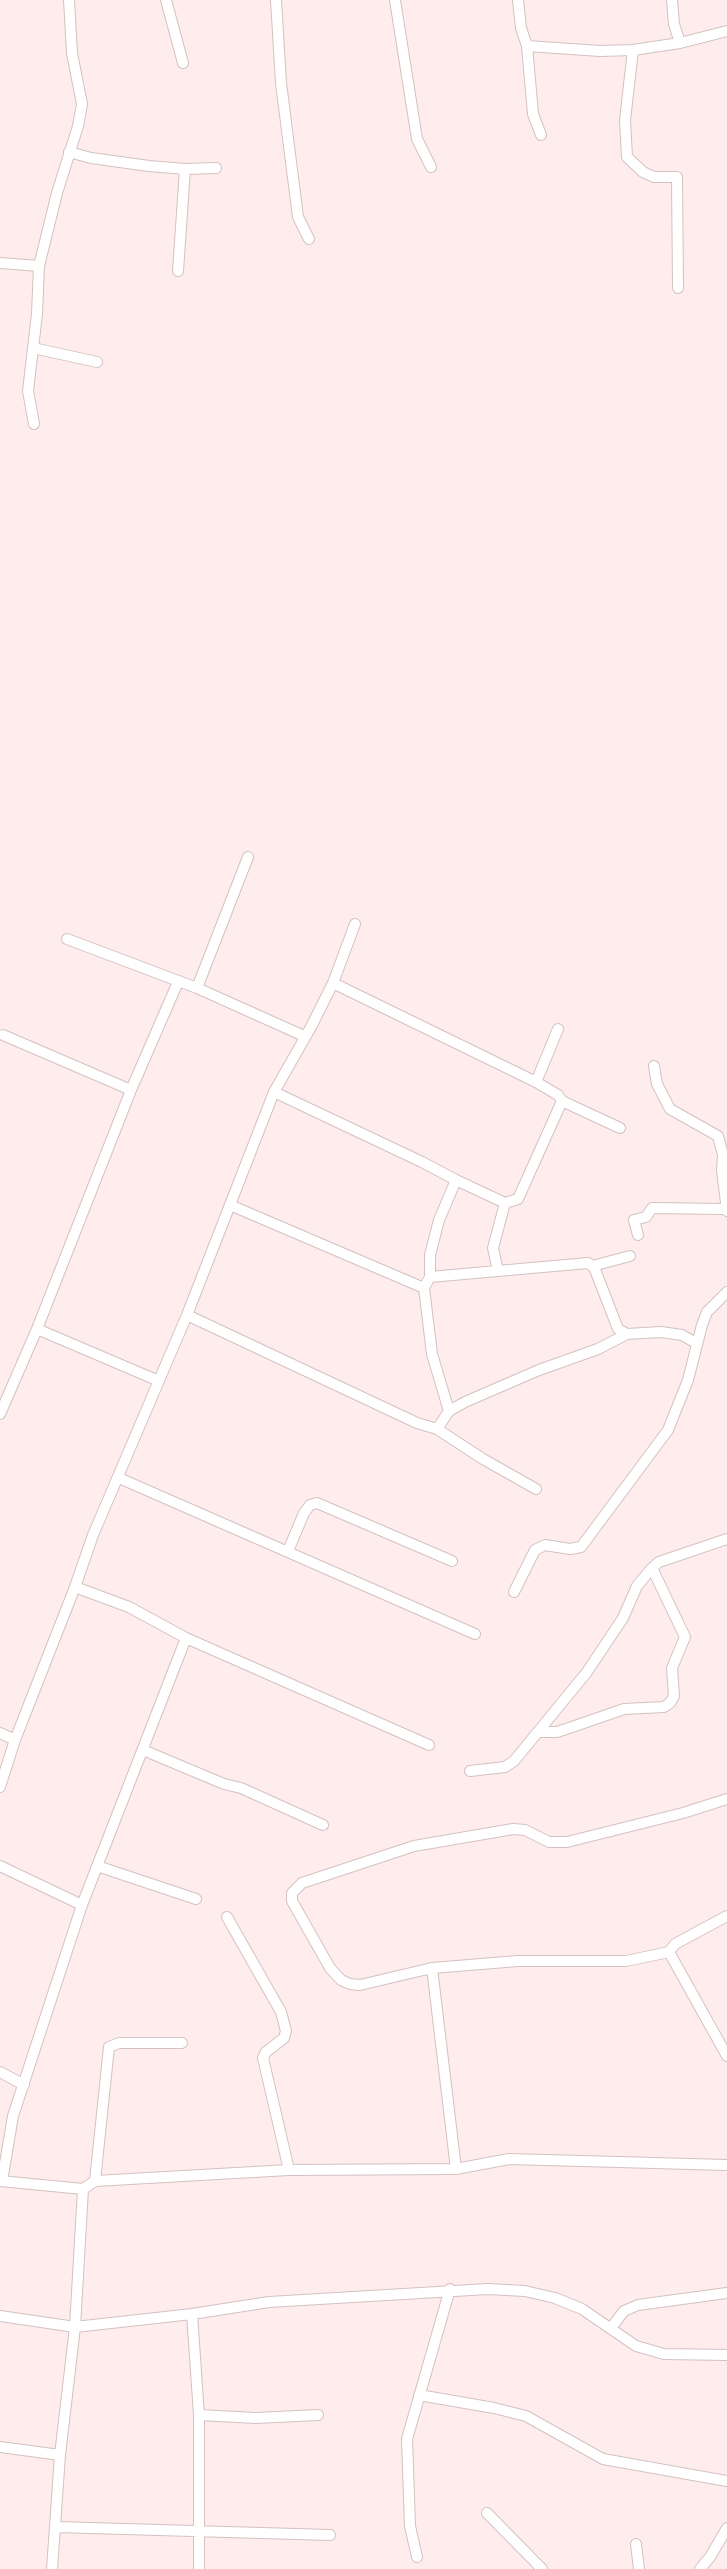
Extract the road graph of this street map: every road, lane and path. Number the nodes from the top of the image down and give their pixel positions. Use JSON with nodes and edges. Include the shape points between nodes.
{"nodes":[{"id":1,"x":69,"y":0,"type":"edge"},
{"id":2,"x":166,"y":0,"type":"edge"},
{"id":3,"x":276,"y":0,"type":"edge"},
{"id":4,"x":394,"y":0,"type":"edge"},
{"id":5,"x":518,"y":0,"type":"edge"},
{"id":6,"x":672,"y":0,"type":"edge"},
{"id":7,"x":727,"y":32,"type":"edge"},
{"id":8,"x":680,"y":43,"type":"junction"},
{"id":9,"x":527,"y":46,"type":"junction"},
{"id":10,"x":633,"y":50,"type":"junction"},
{"id":11,"x":183,"y":63,"type":"dead end"},
{"id":12,"x":541,"y":135,"type":"dead end"},
{"id":13,"x":69,"y":152,"type":"junction"},
{"id":14,"x":216,"y":168,"type":"dead end"},
{"id":15,"x":430,"y":168,"type":"dead end"},
{"id":16,"x":185,"y":169,"type":"junction"},
{"id":17,"x":309,"y":239,"type":"dead end"},
{"id":18,"x":0,"y":263,"type":"edge"},
{"id":19,"x":39,"y":266,"type":"junction"},
{"id":20,"x":178,"y":271,"type":"dead end"},
{"id":21,"x":678,"y":288,"type":"dead end"},
{"id":22,"x":33,"y":348,"type":"junction"},
{"id":23,"x":97,"y":362,"type":"dead end"},
{"id":24,"x":34,"y":424,"type":"dead end"},
{"id":25,"x":248,"y":857,"type":"dead end"},
{"id":26,"x":355,"y":924,"type":"dead end"},
{"id":27,"x":67,"y":939,"type":"dead end"},
{"id":28,"x":178,"y":982,"type":"junction"},
{"id":29,"x":333,"y":983,"type":"junction"},
{"id":30,"x":196,"y":988,"type":"junction"},
{"id":31,"x":558,"y":1029,"type":"dead end"},
{"id":32,"x":3,"y":1035,"type":"dead end"},
{"id":33,"x":304,"y":1036,"type":"junction"},
{"id":34,"x":654,"y":1066,"type":"dead end"},
{"id":35,"x":536,"y":1082,"type":"junction"},
{"id":36,"x":131,"y":1090,"type":"junction"},
{"id":37,"x":274,"y":1092,"type":"junction"},
{"id":38,"x":562,"y":1101,"type":"junction"},
{"id":39,"x":620,"y":1128,"type":"dead end"},
{"id":40,"x":456,"y":1180,"type":"junction"},
{"id":41,"x":505,"y":1202,"type":"junction"},
{"id":42,"x":230,"y":1205,"type":"junction"},
{"id":43,"x":727,"y":1210,"type":"edge"},
{"id":44,"x":638,"y":1235,"type":"dead end"},
{"id":45,"x":630,"y":1256,"type":"dead end"},
{"id":46,"x":592,"y":1266,"type":"junction"},
{"id":47,"x":498,"y":1271,"type":"junction"},
{"id":48,"x":430,"y":1277,"type":"junction"},
{"id":49,"x":424,"y":1288,"type":"junction"},
{"id":50,"x":727,"y":1292,"type":"edge"},
{"id":51,"x":187,"y":1316,"type":"junction"},
{"id":52,"x":37,"y":1329,"type":"junction"},
{"id":53,"x":627,"y":1334,"type":"junction"},
{"id":54,"x":696,"y":1343,"type":"junction"},
{"id":55,"x":159,"y":1381,"type":"junction"},
{"id":56,"x":449,"y":1411,"type":"junction"},
{"id":57,"x":0,"y":1414,"type":"edge"},
{"id":58,"x":437,"y":1429,"type":"junction"},
{"id":59,"x":119,"y":1478,"type":"junction"},
{"id":60,"x":536,"y":1489,"type":"dead end"},
{"id":61,"x":727,"y":1540,"type":"edge"},
{"id":62,"x":288,"y":1551,"type":"junction"},
{"id":63,"x":452,"y":1561,"type":"dead end"},
{"id":64,"x":652,"y":1568,"type":"junction"},
{"id":65,"x":75,"y":1587,"type":"junction"},
{"id":66,"x":514,"y":1592,"type":"dead end"},
{"id":67,"x":475,"y":1634,"type":"dead end"},
{"id":68,"x":186,"y":1638,"type":"junction"},
{"id":69,"x":538,"y":1732,"type":"junction"},
{"id":70,"x":0,"y":1733,"type":"edge"},
{"id":71,"x":15,"y":1740,"type":"junction"},
{"id":72,"x":429,"y":1745,"type":"dead end"},
{"id":73,"x":143,"y":1750,"type":"junction"},
{"id":74,"x":470,"y":1771,"type":"dead end"},
{"id":75,"x":0,"y":1787,"type":"edge"},
{"id":76,"x":727,"y":1799,"type":"edge"},
{"id":77,"x":323,"y":1825,"type":"dead end"},
{"id":78,"x":0,"y":1866,"type":"edge"},
{"id":79,"x":97,"y":1866,"type":"junction"},
{"id":80,"x":196,"y":1899,"type":"dead end"},
{"id":81,"x":82,"y":1905,"type":"junction"},
{"id":82,"x":727,"y":1916,"type":"edge"},
{"id":83,"x":228,"y":1917,"type":"dead end"},
{"id":84,"x":670,"y":1952,"type":"junction"},
{"id":85,"x":432,"y":1968,"type":"junction"},
{"id":86,"x":182,"y":2044,"type":"dead end"},
{"id":87,"x":727,"y":2056,"type":"edge"},
{"id":88,"x":0,"y":2072,"type":"edge"},
{"id":89,"x":24,"y":2086,"type":"junction"},
{"id":90,"x":727,"y":2165,"type":"edge"},
{"id":91,"x":456,"y":2169,"type":"junction"},
{"id":92,"x":289,"y":2170,"type":"junction"},
{"id":93,"x":1,"y":2181,"type":"edge"},
{"id":94,"x":95,"y":2181,"type":"junction"},
{"id":95,"x":83,"y":2190,"type":"junction"},
{"id":96,"x":450,"y":2289,"type":"junction"},
{"id":97,"x":727,"y":2293,"type":"edge"},
{"id":98,"x":192,"y":2314,"type":"junction"},
{"id":99,"x":0,"y":2316,"type":"edge"},
{"id":100,"x":75,"y":2327,"type":"junction"},
{"id":101,"x":611,"y":2328,"type":"junction"},
{"id":102,"x":727,"y":2355,"type":"edge"},
{"id":103,"x":420,"y":2395,"type":"junction"},
{"id":104,"x":199,"y":2415,"type":"junction"},
{"id":105,"x":318,"y":2415,"type":"dead end"},
{"id":106,"x":0,"y":2447,"type":"edge"},
{"id":107,"x":60,"y":2456,"type":"junction"},
{"id":108,"x":727,"y":2481,"type":"edge"},
{"id":109,"x":487,"y":2513,"type":"dead end"},
{"id":110,"x":56,"y":2527,"type":"junction"},
{"id":111,"x":727,"y":2528,"type":"edge"},
{"id":112,"x":199,"y":2531,"type":"junction"},
{"id":113,"x":330,"y":2535,"type":"dead end"},
{"id":114,"x":636,"y":2544,"type":"dead end"},
{"id":115,"x":416,"y":2557,"type":"dead end"},
{"id":116,"x":52,"y":2569,"type":"edge"},
{"id":117,"x":199,"y":2569,"type":"edge"},
{"id":118,"x":542,"y":2569,"type":"edge"},
{"id":119,"x":639,"y":2569,"type":"edge"},
{"id":120,"x":700,"y":2569,"type":"edge"}],
"edges":[{"from":1,"to":13,"type":"street","via":[[72,53],[82,104]]},
{"from":2,"to":11,"type":"street"},
{"from":3,"to":17,"type":"street","via":[[281,83],[298,217]]},
{"from":4,"to":15,"type":"street","via":[[417,139]]},
{"from":5,"to":9,"type":"street"},
{"from":6,"to":8,"type":"street"},
{"from":7,"to":8,"type":"street"},
{"from":8,"to":10,"type":"street"},
{"from":9,"to":10,"type":"street"},
{"from":9,"to":12,"type":"street","via":[[532,114]]},
{"from":10,"to":21,"type":"street","via":[[624,120],[626,147],[631,163],[643,172],[654,177],[677,177]]},
{"from":13,"to":16,"type":"street","via":[[91,158]]},
{"from":13,"to":19,"type":"street"},
{"from":14,"to":16,"type":"street"},
{"from":16,"to":20,"type":"street"},
{"from":18,"to":19,"type":"street"},
{"from":19,"to":22,"type":"street"},
{"from":22,"to":23,"type":"street"},
{"from":22,"to":24,"type":"street","via":[[28,391]]},
{"from":25,"to":30,"type":"street"},
{"from":26,"to":29,"type":"street"},
{"from":27,"to":28,"type":"street"},
{"from":28,"to":30,"type":"street"},
{"from":28,"to":36,"type":"street"},
{"from":29,"to":33,"type":"street"},
{"from":29,"to":35,"type":"street"},
{"from":30,"to":33,"type":"street"},
{"from":31,"to":35,"type":"street"},
{"from":32,"to":36,"type":"street"},
{"from":33,"to":37,"type":"street"},
{"from":34,"to":43,"type":"street","via":[[657,1084],[670,1108],[718,1136],[723,1156]]},
{"from":35,"to":38,"type":"street"},
{"from":36,"to":52,"type":"street"},
{"from":37,"to":40,"type":"street"},
{"from":37,"to":42,"type":"street"},
{"from":38,"to":39,"type":"street"},
{"from":38,"to":41,"type":"street","via":[[518,1199]]},
{"from":40,"to":41,"type":"street"},
{"from":40,"to":48,"type":"street","via":[[430,1255]]},
{"from":41,"to":47,"type":"street","via":[[493,1248]]},
{"from":42,"to":49,"type":"street"},
{"from":42,"to":51,"type":"street"},
{"from":43,"to":44,"type":"street","via":[[652,1208],[646,1217],[634,1220]]},
{"from":45,"to":46,"type":"street"},
{"from":46,"to":47,"type":"street","via":[[581,1263]]},
{"from":46,"to":53,"type":"street","via":[[618,1329]]},
{"from":47,"to":48,"type":"street"},
{"from":48,"to":49,"type":"street"},
{"from":49,"to":56,"type":"street","via":[[432,1354]]},
{"from":50,"to":54,"type":"street","via":[[707,1312]]},
{"from":51,"to":55,"type":"street"},
{"from":51,"to":58,"type":"street","via":[[417,1423]]},
{"from":52,"to":55,"type":"street"},
{"from":52,"to":57,"type":"street"},
{"from":53,"to":54,"type":"street","via":[[661,1332],[682,1335]]},
{"from":53,"to":56,"type":"street"},
{"from":54,"to":66,"type":"street","via":[[688,1380],[668,1430],[581,1546],[545,1545],[535,1550]]},
{"from":55,"to":59,"type":"street"},
{"from":56,"to":58,"type":"street"},
{"from":58,"to":60,"type":"street"},
{"from":59,"to":62,"type":"street"},
{"from":59,"to":65,"type":"street","via":[[93,1534]]},
{"from":61,"to":64,"type":"street","via":[[659,1562]]},
{"from":62,"to":63,"type":"street","via":[[304,1513],[310,1505],[317,1503]]},
{"from":62,"to":67,"type":"street"},
{"from":64,"to":69,"type":"street","via":[[637,1586],[622,1618],[587,1672]]},
{"from":64,"to":69,"type":"street","via":[[685,1637],[672,1668],[674,1696],[670,1703],[664,1707],[624,1709],[557,1732]]},
{"from":65,"to":68,"type":"street","via":[[129,1608]]},
{"from":65,"to":71,"type":"street"},
{"from":68,"to":72,"type":"street"},
{"from":68,"to":73,"type":"street"},
{"from":69,"to":74,"type":"street","via":[[505,1767]]},
{"from":70,"to":71,"type":"street"},
{"from":71,"to":75,"type":"street"},
{"from":73,"to":77,"type":"street","via":[[241,1788]]},
{"from":73,"to":79,"type":"street"},
{"from":76,"to":85,"type":"street","via":[[567,1842],[549,1842],[525,1830],[513,1829],[414,1846],[302,1883],[292,1893],[292,1901],[330,1968],[342,1980],[360,1984]]},
{"from":78,"to":81,"type":"street"},
{"from":79,"to":80,"type":"street"},
{"from":79,"to":81,"type":"street"},
{"from":81,"to":89,"type":"street"},
{"from":82,"to":84,"type":"street","via":[[675,1944]]},
{"from":83,"to":92,"type":"street","via":[[281,2012],[286,2031],[284,2038],[263,2058]]},
{"from":84,"to":85,"type":"street","via":[[626,1961],[518,1961]]},
{"from":84,"to":87,"type":"street"},
{"from":85,"to":91,"type":"street"},
{"from":86,"to":94,"type":"street","via":[[119,2044],[109,2047]]},
{"from":88,"to":89,"type":"street"},
{"from":89,"to":93,"type":"street","via":[[13,2116]]},
{"from":90,"to":91,"type":"street","via":[[509,2159]]},
{"from":91,"to":92,"type":"street"},
{"from":92,"to":94,"type":"street"},
{"from":93,"to":95,"type":"street"},
{"from":94,"to":95,"type":"street"},
{"from":95,"to":100,"type":"street"},
{"from":96,"to":98,"type":"street","via":[[269,2302]]},
{"from":96,"to":101,"type":"street","via":[[525,2291],[582,2309]]},
{"from":96,"to":103,"type":"street"},
{"from":97,"to":101,"type":"street","via":[[638,2305],[624,2311]]},
{"from":98,"to":100,"type":"street"},
{"from":98,"to":104,"type":"street"},
{"from":99,"to":100,"type":"street"},
{"from":100,"to":107,"type":"street"},
{"from":101,"to":102,"type":"street","via":[[636,2346],[664,2354]]},
{"from":103,"to":108,"type":"street","via":[[526,2416],[603,2459]]},
{"from":103,"to":115,"type":"street","via":[[408,2439],[410,2526]]},
{"from":104,"to":105,"type":"street","via":[[256,2418]]},
{"from":104,"to":112,"type":"street"},
{"from":106,"to":107,"type":"street"},
{"from":107,"to":110,"type":"street"},
{"from":109,"to":118,"type":"street"},
{"from":110,"to":112,"type":"street"},
{"from":110,"to":116,"type":"street"},
{"from":111,"to":120,"type":"street"},
{"from":112,"to":113,"type":"street"},
{"from":112,"to":117,"type":"street"},
{"from":114,"to":119,"type":"street"}]}
